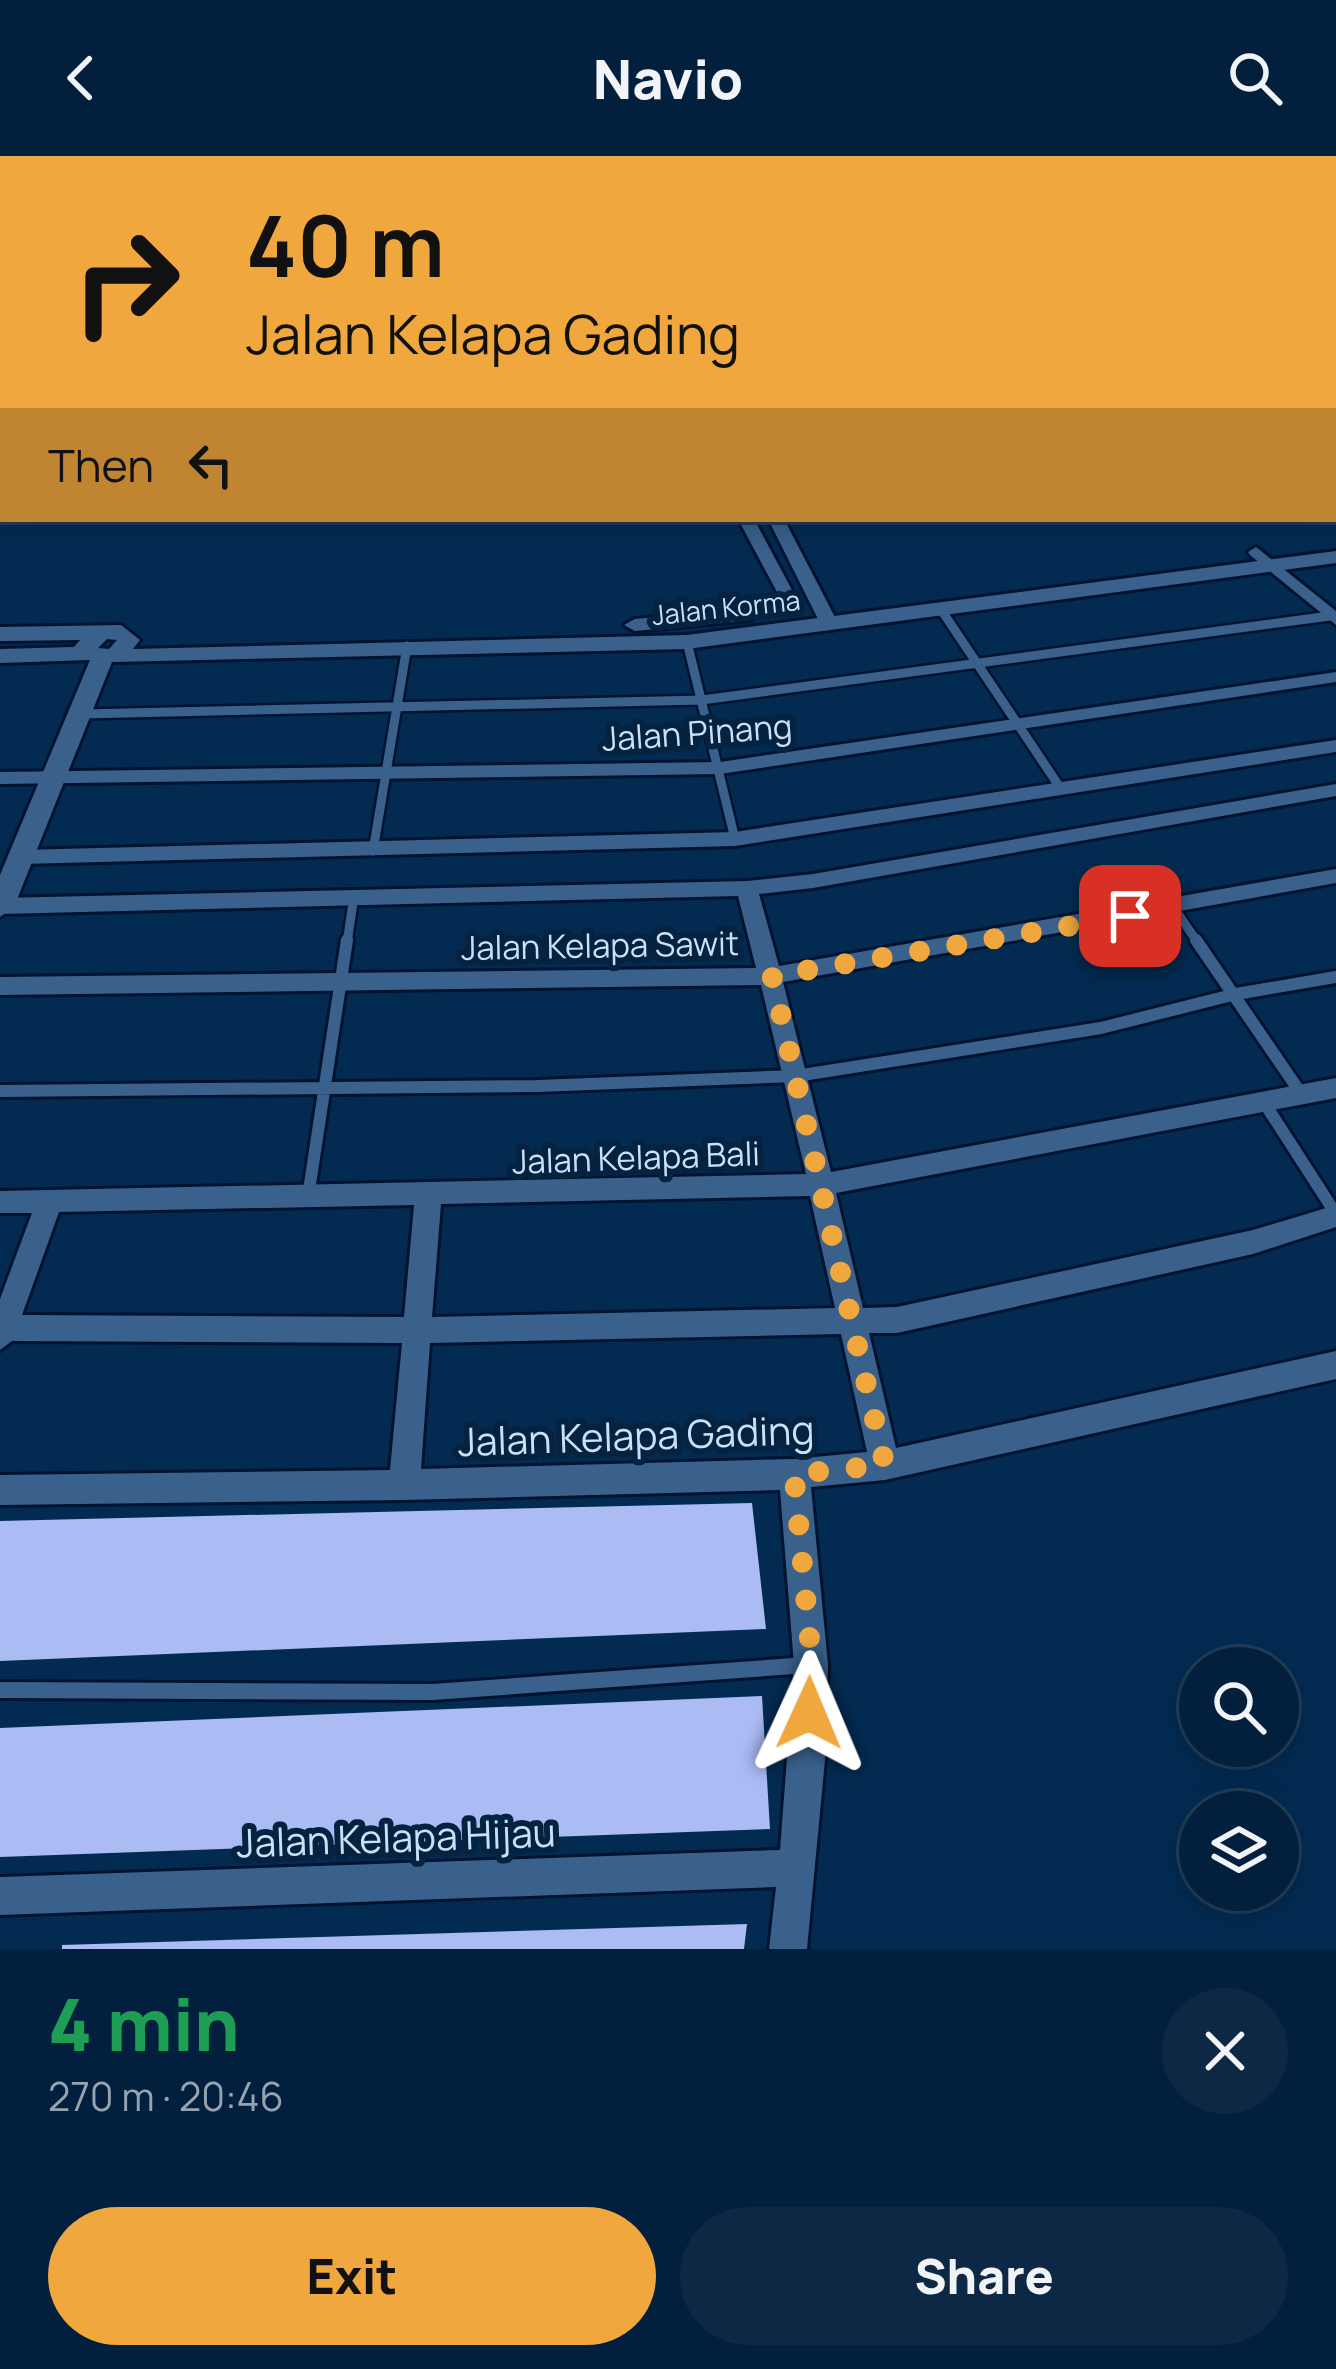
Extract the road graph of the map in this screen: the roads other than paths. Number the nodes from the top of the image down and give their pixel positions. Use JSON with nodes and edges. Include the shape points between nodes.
{"nodes":[{"id":1,"x":748,"y":522,"type":"edge"},
{"id":2,"x":777,"y":522,"type":"edge"},
{"id":3,"x":1336,"y":541,"type":"edge"},
{"id":4,"x":1336,"y":557,"type":"edge"},
{"id":5,"x":1264,"y":559,"type":"junction"},
{"id":6,"x":942,"y":611,"type":"junction"},
{"id":7,"x":741,"y":615,"type":"junction"},
{"id":8,"x":824,"y":616,"type":"junction"},
{"id":9,"x":1333,"y":618,"type":"edge"},
{"id":10,"x":0,"y":634,"type":"edge"},
{"id":11,"x":686,"y":642,"type":"junction"},
{"id":12,"x":107,"y":645,"type":"junction"},
{"id":13,"x":407,"y":646,"type":"junction"},
{"id":14,"x":0,"y":656,"type":"edge"},
{"id":15,"x":977,"y":664,"type":"junction"},
{"id":16,"x":1336,"y":677,"type":"edge"},
{"id":17,"x":702,"y":700,"type":"junction"},
{"id":18,"x":394,"y":710,"type":"junction"},
{"id":19,"x":82,"y":714,"type":"junction"},
{"id":20,"x":1016,"y":722,"type":"junction"},
{"id":21,"x":1336,"y":746,"type":"edge"},
{"id":22,"x":720,"y":768,"type":"junction"},
{"id":23,"x":386,"y":775,"type":"junction"},
{"id":24,"x":57,"y":777,"type":"junction"},
{"id":25,"x":0,"y":778,"type":"edge"},
{"id":26,"x":1061,"y":789,"type":"junction"},
{"id":27,"x":1336,"y":790,"type":"edge"},
{"id":28,"x":735,"y":839,"type":"junction"},
{"id":29,"x":373,"y":850,"type":"junction"},
{"id":30,"x":10,"y":857,"type":"edge"},
{"id":31,"x":1336,"y":876,"type":"edge"},
{"id":32,"x":747,"y":887,"type":"junction"},
{"id":33,"x":354,"y":896,"type":"junction"},
{"id":34,"x":0,"y":907,"type":"edge"},
{"id":35,"x":1174,"y":908,"type":"junction"},
{"id":36,"x":772,"y":976,"type":"junction"},
{"id":37,"x":1336,"y":976,"type":"edge"},
{"id":38,"x":343,"y":981,"type":"junction"},
{"id":39,"x":0,"y":986,"type":"edge"},
{"id":40,"x":1236,"y":994,"type":"junction"},
{"id":41,"x":796,"y":1076,"type":"junction"},
{"id":42,"x":322,"y":1088,"type":"junction"},
{"id":43,"x":1336,"y":1088,"type":"edge"},
{"id":44,"x":0,"y":1091,"type":"edge"},
{"id":45,"x":1302,"y":1095,"type":"junction"},
{"id":46,"x":1264,"y":1104,"type":"junction"},
{"id":47,"x":820,"y":1185,"type":"junction"},
{"id":48,"x":428,"y":1196,"type":"junction"},
{"id":49,"x":308,"y":1197,"type":"junction"},
{"id":50,"x":0,"y":1202,"type":"edge"},
{"id":51,"x":49,"y":1202,"type":"junction"},
{"id":52,"x":1336,"y":1215,"type":"edge"},
{"id":53,"x":853,"y":1321,"type":"junction"},
{"id":54,"x":417,"y":1330,"type":"junction"},
{"id":55,"x":1,"y":1333,"type":"edge"},
{"id":56,"x":1336,"y":1365,"type":"edge"},
{"id":57,"x":885,"y":1465,"type":"junction"},
{"id":58,"x":794,"y":1474,"type":"junction"},
{"id":59,"x":404,"y":1485,"type":"junction"},
{"id":60,"x":0,"y":1490,"type":"edge"},
{"id":61,"x":812,"y":1665,"type":"junction"},
{"id":62,"x":0,"y":1690,"type":"edge"},
{"id":63,"x":796,"y":1868,"type":"junction"},
{"id":64,"x":0,"y":1896,"type":"edge"},
{"id":65,"x":788,"y":1949,"type":"edge"}],
"edges":[{"from":1,"to":7,"type":"street","via":[[785,592],[781,601]]},
{"from":2,"to":8,"type":"street"},
{"from":3,"to":5,"type":"street","name":"Jalan Korma"},
{"from":4,"to":5,"type":"street","name":"Jalan Korma"},
{"from":5,"to":6,"type":"street","name":"Jalan Korma"},
{"from":5,"to":8,"type":"street","name":"Jalan Korma"},
{"from":5,"to":9,"type":"street"},
{"from":6,"to":8,"type":"street","name":"Jalan Korma"},
{"from":6,"to":15,"type":"lane"},
{"from":7,"to":8,"type":"street","name":"Jalan Korma"},
{"from":7,"to":12,"type":"street","name":"Jalan Korma"},
{"from":8,"to":11,"type":"street","name":"Jalan Korma"},
{"from":9,"to":15,"type":"lane"},
{"from":10,"to":12,"type":"street"},
{"from":11,"to":13,"type":"street","name":"Jalan Korma"},
{"from":11,"to":17,"type":"lane"},
{"from":12,"to":13,"type":"street","name":"Jalan Korma"},
{"from":12,"to":14,"type":"street"},
{"from":12,"to":19,"type":"street"},
{"from":13,"to":18,"type":"lane"},
{"from":15,"to":17,"type":"lane"},
{"from":15,"to":20,"type":"lane"},
{"from":16,"to":20,"type":"street","name":"Jalan Pinang"},
{"from":17,"to":18,"type":"lane"},
{"from":17,"to":22,"type":"lane"},
{"from":18,"to":19,"type":"lane"},
{"from":18,"to":23,"type":"lane"},
{"from":19,"to":24,"type":"street"},
{"from":20,"to":22,"type":"street","name":"Jalan Pinang"},
{"from":20,"to":26,"type":"lane"},
{"from":21,"to":26,"type":"street"},
{"from":22,"to":23,"type":"street","name":"Jalan Pinang"},
{"from":22,"to":28,"type":"lane"},
{"from":23,"to":24,"type":"street","name":"Jalan Pinang"},
{"from":23,"to":29,"type":"lane"},
{"from":24,"to":25,"type":"street","name":"Jalan Pinang"},
{"from":24,"to":30,"type":"street"},
{"from":26,"to":28,"type":"street"},
{"from":27,"to":32,"type":"street"},
{"from":28,"to":29,"type":"street"},
{"from":29,"to":30,"type":"street"},
{"from":30,"to":34,"type":"street"},
{"from":31,"to":35,"type":"street","name":"Jalan Kelapa Sawit"},
{"from":32,"to":33,"type":"street"},
{"from":32,"to":36,"type":"street"},
{"from":33,"to":34,"type":"street"},
{"from":33,"to":38,"type":"lane"},
{"from":35,"to":36,"type":"street","name":"Jalan Kelapa Sawit"},
{"from":35,"to":40,"type":"lane"},
{"from":36,"to":38,"type":"street","name":"Jalan Kelapa Sawit"},
{"from":36,"to":41,"type":"street"},
{"from":37,"to":40,"type":"lane"},
{"from":38,"to":39,"type":"street","name":"Jalan Kelapa Sawit"},
{"from":38,"to":42,"type":"lane"},
{"from":40,"to":41,"type":"lane","via":[[1101,1028]]},
{"from":40,"to":45,"type":"lane"},
{"from":41,"to":42,"type":"lane"},
{"from":41,"to":47,"type":"street"},
{"from":42,"to":44,"type":"lane"},
{"from":42,"to":49,"type":"lane"},
{"from":43,"to":45,"type":"street","name":"Jalan Kelapa Bali"},
{"from":45,"to":46,"type":"street","name":"Jalan Kelapa Bali"},
{"from":46,"to":47,"type":"street","name":"Jalan Kelapa Bali"},
{"from":46,"to":52,"type":"lane"},
{"from":47,"to":48,"type":"street","name":"Jalan Kelapa Bali"},
{"from":47,"to":53,"type":"street"},
{"from":48,"to":49,"type":"street","name":"Jalan Kelapa Bali"},
{"from":48,"to":54,"type":"street"},
{"from":49,"to":51,"type":"street","name":"Jalan Kelapa Bali"},
{"from":50,"to":51,"type":"street","name":"Jalan Kelapa Bali"},
{"from":51,"to":55,"type":"street"},
{"from":52,"to":53,"type":"street","via":[[1230,1247],[896,1320]]},
{"from":53,"to":54,"type":"street"},
{"from":53,"to":57,"type":"street"},
{"from":54,"to":55,"type":"street"},
{"from":54,"to":59,"type":"street"},
{"from":56,"to":57,"type":"street","name":"Jalan Kelapa Gading"},
{"from":57,"to":58,"type":"street","name":"Jalan Kelapa Gading"},
{"from":58,"to":59,"type":"street","name":"Jalan Kelapa Gading"},
{"from":58,"to":61,"type":"street"},
{"from":59,"to":60,"type":"street","name":"Jalan Kelapa Gading"},
{"from":61,"to":62,"type":"lane","via":[[433,1692]]},
{"from":61,"to":63,"type":"street"},
{"from":63,"to":64,"type":"street","name":"Jalan Kelapa Hijau"},
{"from":63,"to":65,"type":"street"}]}
